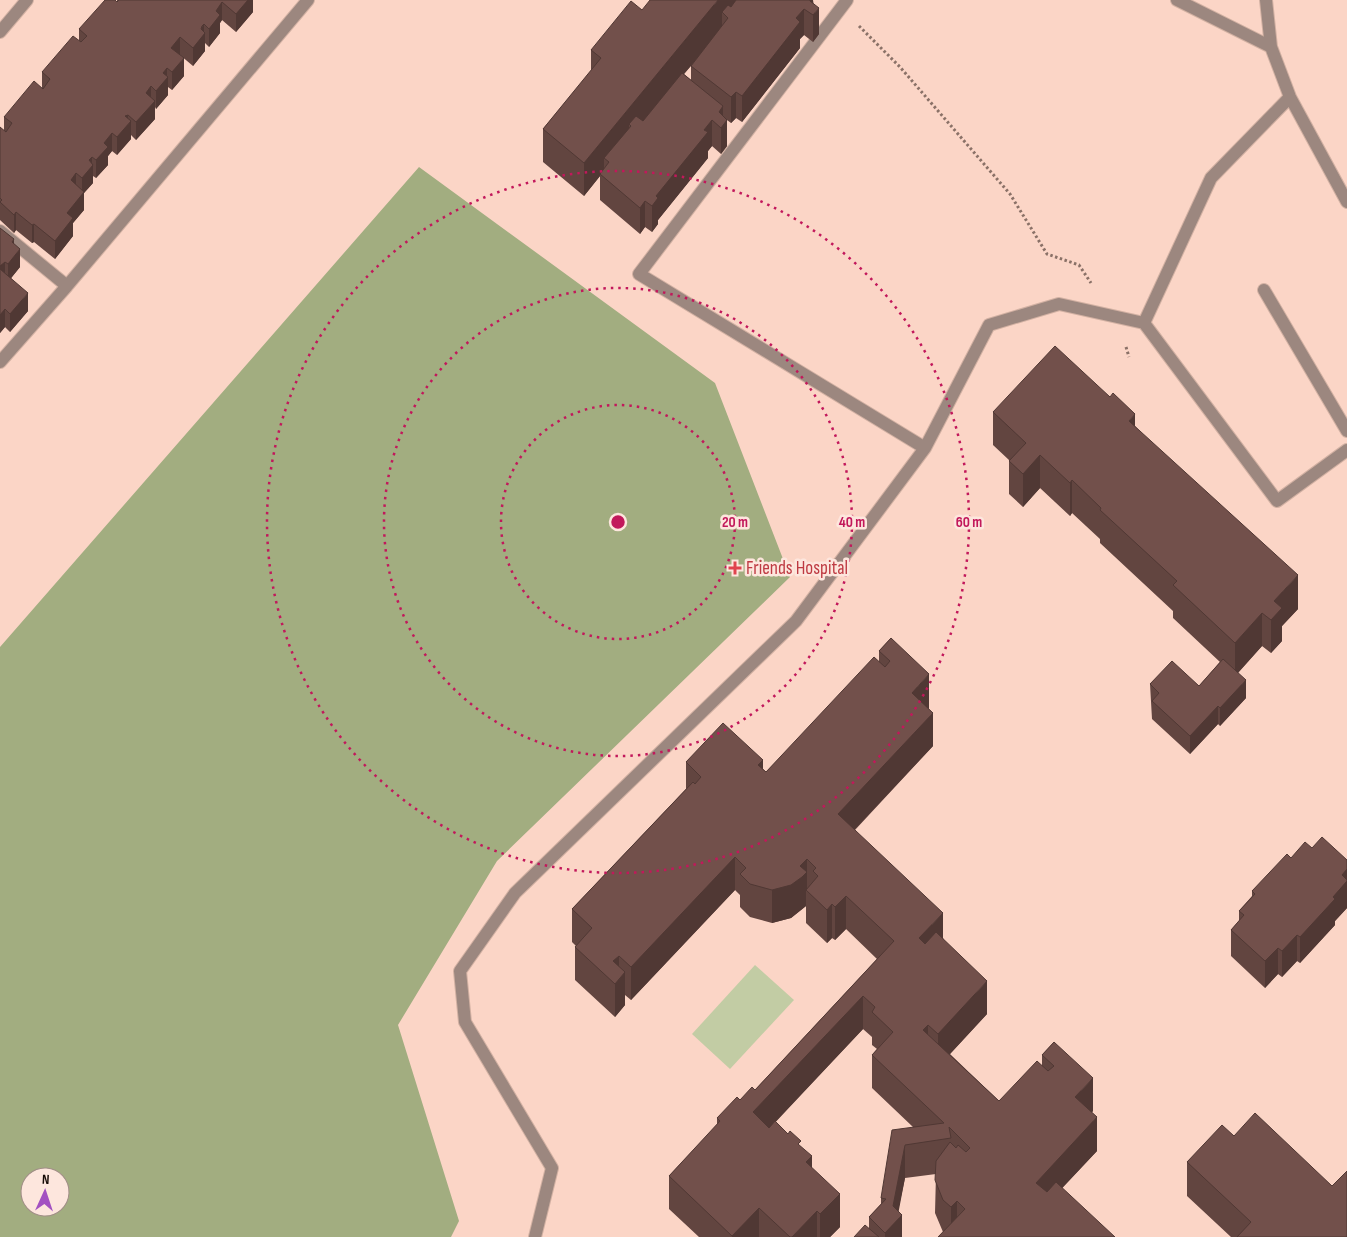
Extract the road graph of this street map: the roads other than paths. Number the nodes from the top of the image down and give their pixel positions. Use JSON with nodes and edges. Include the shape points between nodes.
{"nodes":[{"id":1,"x":27,"y":0,"type":"edge"},
{"id":2,"x":308,"y":0,"type":"edge"},
{"id":3,"x":1177,"y":0,"type":"edge"},
{"id":4,"x":1266,"y":0,"type":"edge"},
{"id":5,"x":844,"y":4,"type":"edge"},
{"id":6,"x":0,"y":32,"type":"edge"},
{"id":7,"x":1271,"y":47,"type":"junction"},
{"id":8,"x":1290,"y":96,"type":"junction"},
{"id":9,"x":1347,"y":202,"type":"edge"},
{"id":10,"x":0,"y":231,"type":"edge"},
{"id":11,"x":67,"y":286,"type":"junction"},
{"id":12,"x":1264,"y":290,"type":"dead end"},
{"id":13,"x":1144,"y":323,"type":"junction"},
{"id":14,"x":0,"y":362,"type":"edge"},
{"id":15,"x":1347,"y":431,"type":"edge"},
{"id":16,"x":925,"y":448,"type":"junction"},
{"id":17,"x":1347,"y":450,"type":"edge"},
{"id":18,"x":535,"y":1237,"type":"edge"}],
"edges":[{"from":1,"to":6,"type":"street"},
{"from":2,"to":11,"type":"street"},
{"from":3,"to":7,"type":"street"},
{"from":4,"to":7,"type":"street"},
{"from":5,"to":16,"type":"street","via":[[640,274]]},
{"from":7,"to":8,"type":"street"},
{"from":8,"to":9,"type":"street"},
{"from":8,"to":13,"type":"street","via":[[1211,178]]},
{"from":10,"to":11,"type":"street"},
{"from":11,"to":14,"type":"street"},
{"from":12,"to":15,"type":"street"},
{"from":13,"to":16,"type":"street","via":[[1059,304],[989,325]]},
{"from":13,"to":17,"type":"street","via":[[1277,501]]},
{"from":16,"to":18,"type":"street","via":[[796,621],[515,893],[460,971],[465,1022],[552,1168]]}]}
